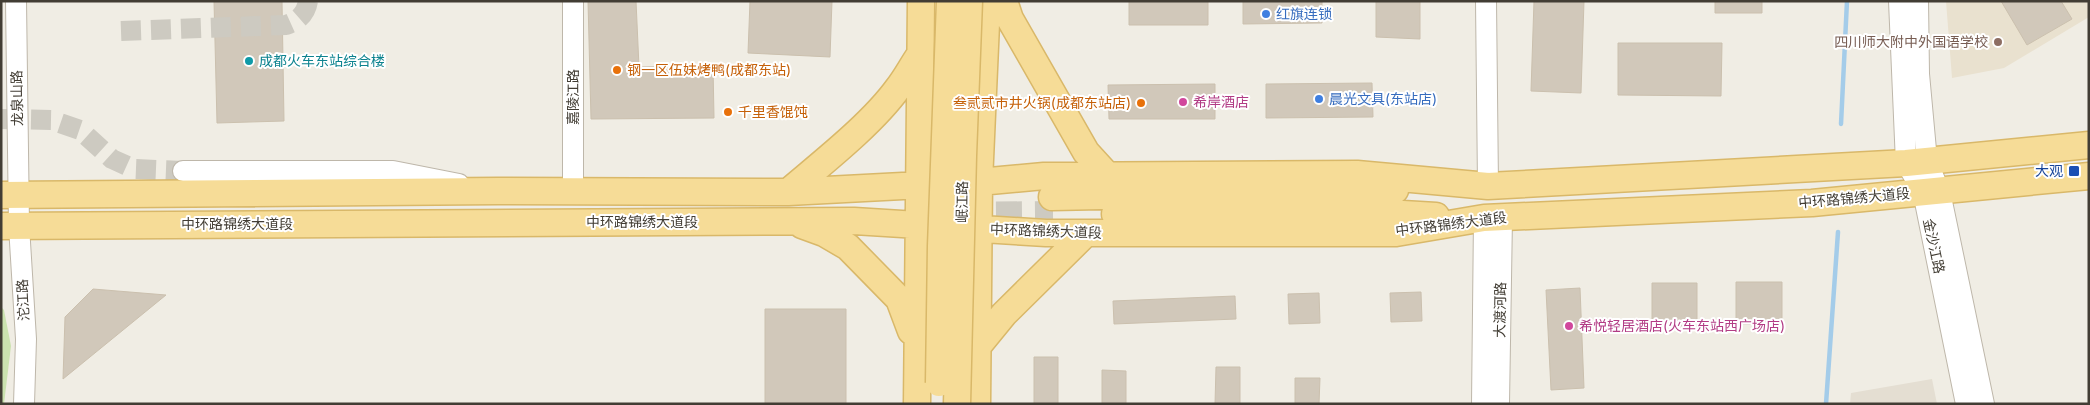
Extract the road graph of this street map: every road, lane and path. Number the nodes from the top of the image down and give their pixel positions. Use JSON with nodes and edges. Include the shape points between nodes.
{"nodes":[{"id":1,"x":16,"y":1,"type":"edge"},
{"id":2,"x":573,"y":1,"type":"edge"},
{"id":3,"x":921,"y":1,"type":"edge"},
{"id":4,"x":950,"y":1,"type":"edge"},
{"id":5,"x":969,"y":1,"type":"edge"},
{"id":6,"x":987,"y":1,"type":"edge"},
{"id":7,"x":1004,"y":1,"type":"edge"},
{"id":8,"x":1486,"y":1,"type":"edge"},
{"id":9,"x":1899,"y":1,"type":"edge"},
{"id":10,"x":1918,"y":1,"type":"edge"},
{"id":11,"x":919,"y":56,"type":"junction"},
{"id":12,"x":2089,"y":145,"type":"edge"},
{"id":13,"x":1916,"y":162,"type":"junction"},
{"id":14,"x":183,"y":171,"type":"tunnel mouth"},
{"id":15,"x":1107,"y":176,"type":"junction"},
{"id":16,"x":2089,"y":176,"type":"edge"},
{"id":17,"x":979,"y":182,"type":"junction"},
{"id":18,"x":918,"y":186,"type":"junction"},
{"id":19,"x":1488,"y":186,"type":"junction"},
{"id":20,"x":498,"y":191,"type":"junction"},
{"id":21,"x":573,"y":192,"type":"junction"},
{"id":22,"x":788,"y":192,"type":"junction"},
{"id":23,"x":1931,"y":192,"type":"junction"},
{"id":24,"x":10,"y":195,"type":"edge"},
{"id":25,"x":1493,"y":218,"type":"junction"},
{"id":26,"x":792,"y":221,"type":"junction"},
{"id":27,"x":10,"y":226,"type":"edge"},
{"id":28,"x":917,"y":226,"type":"junction"},
{"id":29,"x":978,"y":228,"type":"junction"},
{"id":30,"x":1086,"y":233,"type":"junction"},
{"id":31,"x":977,"y":346,"type":"junction"},
{"id":32,"x":917,"y":353,"type":"junction"},
{"id":33,"x":24,"y":404,"type":"edge"},
{"id":34,"x":917,"y":404,"type":"edge"},
{"id":35,"x":939,"y":404,"type":"edge"},
{"id":36,"x":957,"y":404,"type":"edge"},
{"id":37,"x":977,"y":404,"type":"edge"},
{"id":38,"x":1482,"y":404,"type":"edge"},
{"id":39,"x":1500,"y":404,"type":"edge"},
{"id":40,"x":1966,"y":404,"type":"edge"},
{"id":41,"x":1984,"y":404,"type":"edge"}],
"edges":[{"from":1,"to":24,"type":"street","name":"龙泉山路"},
{"from":2,"to":21,"type":"street","name":"嘉陵江路"},
{"from":3,"to":11,"type":"main road"},
{"from":4,"to":35,"type":"main road","name":"岷江路","bridge":true},
{"from":5,"to":36,"type":"main road","name":"岷江路","bridge":true},
{"from":6,"to":17,"type":"main road","name":"岷江路"},
{"from":7,"to":15,"type":"main road","via":[[1010,19],[1086,152]]},
{"from":8,"to":19,"type":"street"},
{"from":9,"to":13,"type":"street","name":"金沙江路"},
{"from":10,"to":13,"type":"street","name":"金沙江路"},
{"from":11,"to":18,"type":"main road"},
{"from":11,"to":22,"type":"main road","via":[[884,105]]},
{"from":12,"to":13,"type":"main road"},
{"from":13,"to":19,"type":"main road"},
{"from":13,"to":23,"type":"street","name":"金沙江路"},
{"from":14,"to":20,"type":"street","via":[[393,171]]},
{"from":15,"to":17,"type":"main road","via":[[1044,176]]},
{"from":15,"to":19,"type":"main road","via":[[1357,174]]},
{"from":16,"to":23,"type":"main road","name":"中环路锦绣大道段"},
{"from":17,"to":18,"type":"main road"},
{"from":17,"to":29,"type":"main road","name":"岷江路"},
{"from":18,"to":22,"type":"main road"},
{"from":18,"to":28,"type":"main road"},
{"from":19,"to":25,"type":"main road","via":[[1052,206]]},
{"from":20,"to":21,"type":"main road"},
{"from":20,"to":24,"type":"main road"},
{"from":21,"to":22,"type":"main road"},
{"from":23,"to":25,"type":"main road","name":"中环路锦绣大道段","via":[[1812,203]]},
{"from":23,"to":40,"type":"street","name":"金沙江路"},
{"from":23,"to":41,"type":"street","name":"金沙江路"},
{"from":24,"to":27,"type":"street","name":"沱江路"},
{"from":25,"to":30,"type":"main road","name":"中环路锦绣大道段","via":[[1396,233]]},
{"from":25,"to":38,"type":"street","name":"大渡河路"},
{"from":25,"to":39,"type":"street","name":"大渡河路"},
{"from":26,"to":27,"type":"main road","name":"中环路锦绣大道段"},
{"from":26,"to":28,"type":"main road","name":"中环路锦绣大道段"},
{"from":26,"to":32,"type":"main road","via":[[824,233],[848,247],[899,299]]},
{"from":27,"to":33,"type":"street","name":"沱江路","via":[[26,339]]},
{"from":28,"to":29,"type":"main road","name":"中环路锦绣大道段"},
{"from":28,"to":32,"type":"main road"},
{"from":29,"to":30,"type":"main road","name":"中环路锦绣大道段"},
{"from":29,"to":31,"type":"main road","name":"岷江路"},
{"from":30,"to":31,"type":"main road","via":[[1011,307]]},
{"from":31,"to":37,"type":"main road","name":"岷江路"},
{"from":32,"to":34,"type":"main road"}]}
